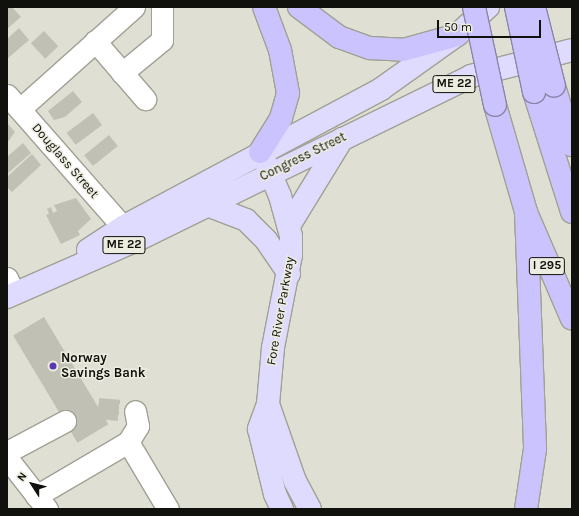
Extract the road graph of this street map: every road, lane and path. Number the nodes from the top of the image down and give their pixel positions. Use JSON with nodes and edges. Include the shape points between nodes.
{"nodes":[{"id":1,"x":134,"y":7,"type":"edge"},
{"id":2,"x":162,"y":7,"type":"edge"},
{"id":3,"x":264,"y":7,"type":"edge"},
{"id":4,"x":299,"y":7,"type":"edge"},
{"id":5,"x":474,"y":7,"type":"edge"},
{"id":6,"x":488,"y":7,"type":"edge"},
{"id":7,"x":516,"y":7,"type":"edge"},
{"id":8,"x":534,"y":7,"type":"edge"},
{"id":9,"x":457,"y":35,"type":"junction"},
{"id":10,"x":95,"y":41,"type":"junction"},
{"id":11,"x":572,"y":50,"type":"edge"},
{"id":12,"x":122,"y":73,"type":"junction"},
{"id":13,"x":544,"y":89,"type":"junction"},
{"id":14,"x":145,"y":99,"type":"dead end"},
{"id":15,"x":13,"y":102,"type":"edge"},
{"id":16,"x":343,"y":138,"type":"junction"},
{"id":17,"x":572,"y":145,"type":"edge"},
{"id":18,"x":260,"y":152,"type":"junction"},
{"id":19,"x":271,"y":172,"type":"junction"},
{"id":20,"x":206,"y":205,"type":"junction"},
{"id":21,"x":526,"y":212,"type":"junction"},
{"id":22,"x":572,"y":212,"type":"edge"},
{"id":23,"x":290,"y":224,"type":"junction"},
{"id":24,"x":123,"y":227,"type":"junction"},
{"id":25,"x":288,"y":274,"type":"junction"},
{"id":26,"x":41,"y":282,"type":"junction"},
{"id":27,"x":9,"y":290,"type":"edge"},
{"id":28,"x":572,"y":319,"type":"edge"},
{"id":29,"x":268,"y":404,"type":"junction"},
{"id":30,"x":135,"y":411,"type":"dead end"},
{"id":31,"x":65,"y":421,"type":"tunnel mouth"},
{"id":32,"x":128,"y":442,"type":"junction"},
{"id":33,"x":7,"y":452,"type":"edge"},
{"id":34,"x":7,"y":458,"type":"edge"},
{"id":35,"x":42,"y":502,"type":"edge"},
{"id":36,"x":168,"y":509,"type":"edge"},
{"id":37,"x":282,"y":509,"type":"edge"},
{"id":38,"x":310,"y":509,"type":"edge"},
{"id":39,"x":526,"y":509,"type":"edge"}],
"edges":[{"from":1,"to":10,"type":"street"},
{"from":2,"to":12,"type":"street","via":[[162,40]]},
{"from":3,"to":18,"type":"highway","via":[[280,50],[288,92],[281,118]]},
{"from":4,"to":9,"type":"highway","via":[[339,37],[370,48],[403,50]]},
{"from":5,"to":21,"type":"highway","number":"I 295","bridge":true,"via":[[495,106]]},
{"from":6,"to":9,"type":"main road","name":"Congress Street"},
{"from":7,"to":13,"type":"highway","bridge":true},
{"from":8,"to":13,"type":"highway","bridge":true},
{"from":9,"to":18,"type":"main road","name":"Congress Street","via":[[381,88]]},
{"from":10,"to":12,"type":"street"},
{"from":10,"to":15,"type":"street"},
{"from":11,"to":16,"type":"main road","name":"Congress Street","number":"ME 22","via":[[471,76]]},
{"from":12,"to":14,"type":"street"},
{"from":13,"to":17,"type":"highway"},
{"from":13,"to":22,"type":"highway"},
{"from":15,"to":24,"type":"street","name":"Douglass Street"},
{"from":16,"to":19,"type":"main road","name":"Congress Street","number":"ME 22"},
{"from":16,"to":23,"type":"main road"},
{"from":18,"to":19,"type":"main road","name":"Fore River Parkway"},
{"from":18,"to":24,"type":"main road","name":"Congress Street"},
{"from":19,"to":20,"type":"main road","name":"Congress Street","number":"ME 22"},
{"from":19,"to":23,"type":"main road","name":"Fore River Parkway"},
{"from":20,"to":25,"type":"main road","via":[[246,220],[266,240]]},
{"from":20,"to":26,"type":"main road","name":"Congress Street","number":"ME 22"},
{"from":21,"to":28,"type":"highway","number":"I 295"},
{"from":21,"to":39,"type":"highway","via":[[535,442]]},
{"from":23,"to":25,"type":"main road","name":"Fore River Parkway"},
{"from":24,"to":26,"type":"main road","name":"Congress Street"},
{"from":25,"to":29,"type":"main road","name":"Fore River Parkway","via":[[273,348]]},
{"from":26,"to":27,"type":"main road","name":"Congress Street","number":"ME 22"},
{"from":29,"to":37,"type":"main road","name":"Fore River Parkway","via":[[259,430],[267,468]]},
{"from":29,"to":38,"type":"main road","name":"Fore River Parkway","via":[[295,481]]},
{"from":30,"to":32,"type":"street","via":[[138,426]]},
{"from":31,"to":33,"type":"street"},
{"from":32,"to":35,"type":"street"},
{"from":32,"to":36,"type":"street"},
{"from":34,"to":35,"type":"street"}]}
